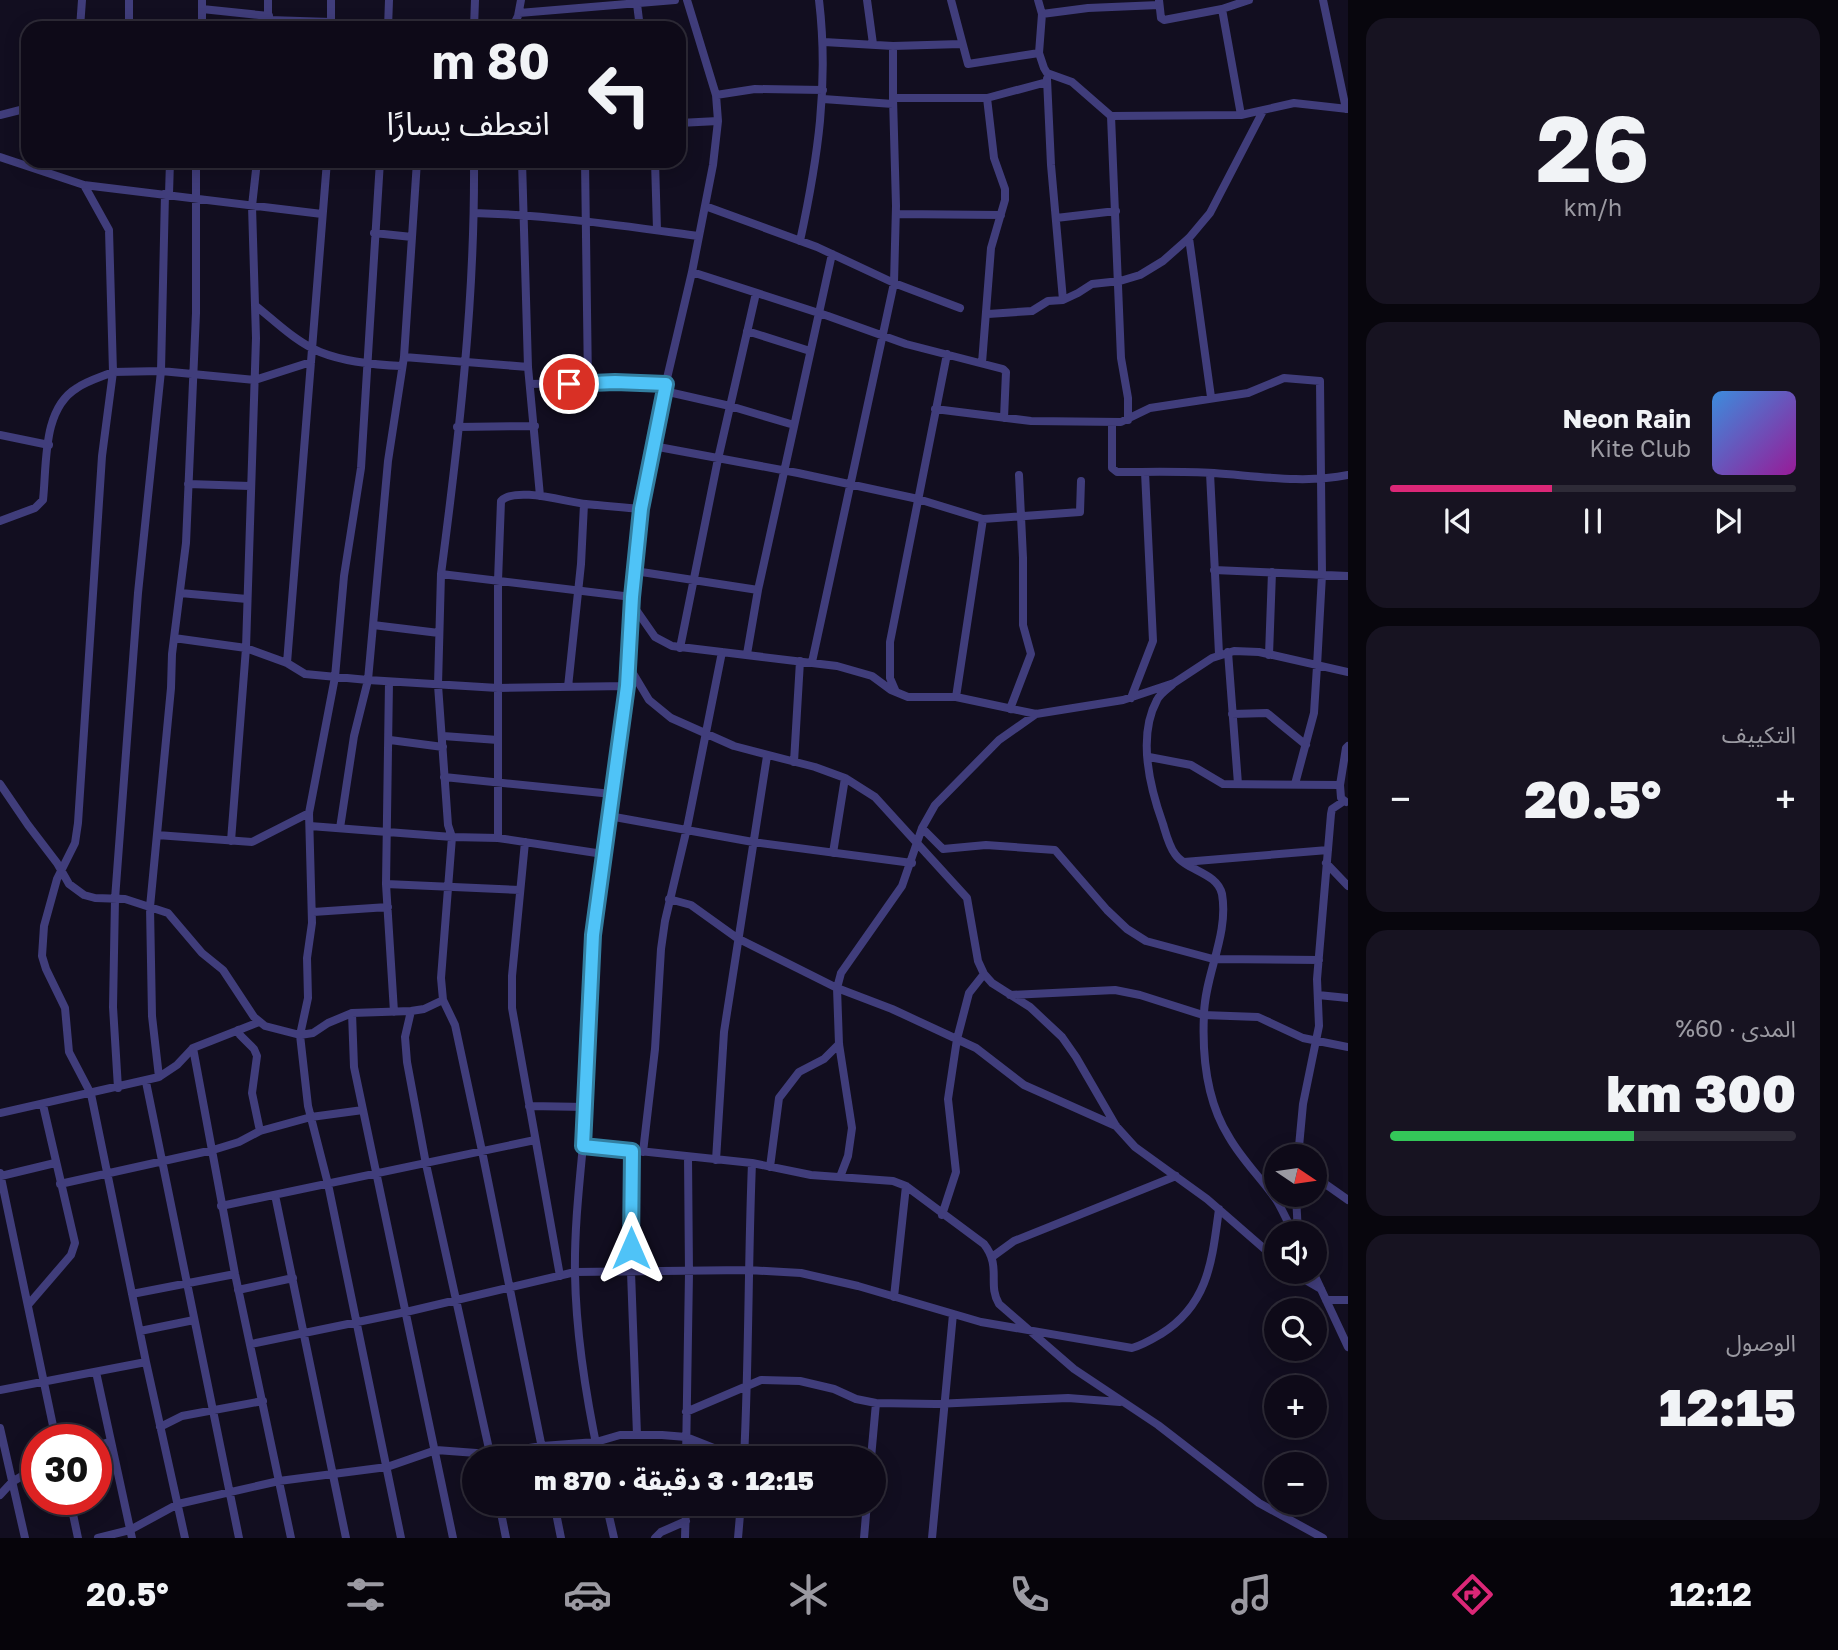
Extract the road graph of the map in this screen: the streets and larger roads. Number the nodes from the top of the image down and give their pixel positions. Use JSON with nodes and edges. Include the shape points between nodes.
{"nodes":[{"id":1,"x":82,"y":0,"type":"edge"},
{"id":2,"x":129,"y":0,"type":"edge"},
{"id":3,"x":268,"y":0,"type":"edge"},
{"id":4,"x":331,"y":0,"type":"edge"},
{"id":5,"x":389,"y":0,"type":"edge"},
{"id":6,"x":475,"y":0,"type":"edge"},
{"id":7,"x":521,"y":0,"type":"edge"},
{"id":8,"x":675,"y":0,"type":"edge"},
{"id":9,"x":687,"y":0,"type":"edge"},
{"id":10,"x":819,"y":0,"type":"edge"},
{"id":11,"x":867,"y":0,"type":"edge"},
{"id":12,"x":951,"y":0,"type":"edge"},
{"id":13,"x":1038,"y":0,"type":"edge"},
{"id":14,"x":1248,"y":0,"type":"edge"},
{"id":15,"x":1323,"y":0,"type":"edge"},
{"id":16,"x":1159,"y":2,"type":"edge"},
{"id":17,"x":202,"y":4,"type":"edge"},
{"id":18,"x":1087,"y":4,"type":"edge"},
{"id":19,"x":637,"y":5,"type":"junction"},
{"id":20,"x":1226,"y":5,"type":"edge"},
{"id":21,"x":519,"y":13,"type":"junction"},
{"id":22,"x":1042,"y":14,"type":"junction"},
{"id":23,"x":80,"y":21,"type":"edge"},
{"id":24,"x":129,"y":21,"type":"edge"},
{"id":25,"x":265,"y":21,"type":"edge"},
{"id":26,"x":269,"y":21,"type":"edge"},
{"id":27,"x":331,"y":21,"type":"edge"},
{"id":28,"x":388,"y":21,"type":"edge"},
{"id":29,"x":474,"y":21,"type":"edge"},
{"id":30,"x":515,"y":21,"type":"edge"},
{"id":31,"x":639,"y":21,"type":"edge"},
{"id":32,"x":824,"y":42,"type":"junction"},
{"id":33,"x":873,"y":44,"type":"junction"},
{"id":34,"x":961,"y":44,"type":"junction"},
{"id":35,"x":893,"y":46,"type":"junction"},
{"id":36,"x":1039,"y":53,"type":"junction"},
{"id":37,"x":1047,"y":77,"type":"junction"},
{"id":38,"x":823,"y":89,"type":"junction"},
{"id":39,"x":716,"y":95,"type":"junction"},
{"id":40,"x":987,"y":98,"type":"junction"},
{"id":41,"x":823,"y":99,"type":"junction"},
{"id":42,"x":893,"y":101,"type":"junction"},
{"id":43,"x":1347,"y":109,"type":"edge"},
{"id":44,"x":21,"y":110,"type":"edge"},
{"id":45,"x":1263,"y":111,"type":"junction"},
{"id":46,"x":0,"y":115,"type":"edge"},
{"id":47,"x":1241,"y":115,"type":"junction"},
{"id":48,"x":1111,"y":116,"type":"junction"},
{"id":49,"x":718,"y":121,"type":"junction"},
{"id":50,"x":686,"y":123,"type":"edge"},
{"id":51,"x":0,"y":156,"type":"edge"},
{"id":52,"x":21,"y":163,"type":"edge"},
{"id":53,"x":35,"y":168,"type":"edge"},
{"id":54,"x":169,"y":168,"type":"edge"},
{"id":55,"x":196,"y":168,"type":"edge"},
{"id":56,"x":256,"y":168,"type":"edge"},
{"id":57,"x":326,"y":168,"type":"edge"},
{"id":58,"x":379,"y":168,"type":"edge"},
{"id":59,"x":417,"y":168,"type":"edge"},
{"id":60,"x":472,"y":168,"type":"edge"},
{"id":61,"x":522,"y":168,"type":"edge"},
{"id":62,"x":585,"y":168,"type":"edge"},
{"id":63,"x":655,"y":168,"type":"edge"},
{"id":64,"x":85,"y":185,"type":"junction"},
{"id":65,"x":167,"y":194,"type":"junction"},
{"id":66,"x":194,"y":198,"type":"junction"},
{"id":67,"x":252,"y":206,"type":"junction"},
{"id":68,"x":705,"y":206,"type":"junction"},
{"id":69,"x":1116,"y":211,"type":"junction"},
{"id":70,"x":474,"y":213,"type":"junction"},
{"id":71,"x":322,"y":214,"type":"junction"},
{"id":72,"x":896,"y":214,"type":"junction"},
{"id":73,"x":524,"y":215,"type":"junction"},
{"id":74,"x":1001,"y":215,"type":"junction"},
{"id":75,"x":1056,"y":218,"type":"junction"},
{"id":76,"x":586,"y":220,"type":"junction"},
{"id":77,"x":657,"y":230,"type":"junction"},
{"id":78,"x":374,"y":233,"type":"junction"},
{"id":79,"x":699,"y":236,"type":"junction"},
{"id":80,"x":412,"y":237,"type":"junction"},
{"id":81,"x":1189,"y":239,"type":"junction"},
{"id":82,"x":800,"y":241,"type":"junction"},
{"id":83,"x":832,"y":254,"type":"junction"},
{"id":84,"x":692,"y":272,"type":"junction"},
{"id":85,"x":1120,"y":281,"type":"junction"},
{"id":86,"x":894,"y":283,"type":"junction"},
{"id":87,"x":756,"y":293,"type":"junction"},
{"id":88,"x":1063,"y":300,"type":"junction"},
{"id":89,"x":256,"y":306,"type":"junction"},
{"id":90,"x":960,"y":308,"type":"dead end"},
{"id":91,"x":818,"y":312,"type":"junction"},
{"id":92,"x":988,"y":314,"type":"junction"},
{"id":93,"x":747,"y":331,"type":"junction"},
{"id":94,"x":882,"y":335,"type":"junction"},
{"id":95,"x":312,"y":348,"type":"junction"},
{"id":96,"x":810,"y":351,"type":"junction"},
{"id":97,"x":947,"y":354,"type":"junction"},
{"id":98,"x":467,"y":360,"type":"junction"},
{"id":99,"x":311,"y":362,"type":"junction"},
{"id":100,"x":403,"y":362,"type":"junction"},
{"id":101,"x":367,"y":363,"type":"junction"},
{"id":102,"x":982,"y":363,"type":"junction"},
{"id":103,"x":528,"y":367,"type":"junction"},
{"id":104,"x":160,"y":372,"type":"junction"},
{"id":105,"x":113,"y":373,"type":"junction"},
{"id":106,"x":194,"y":376,"type":"junction"},
{"id":107,"x":255,"y":380,"type":"junction"},
{"id":108,"x":530,"y":384,"type":"junction"},
{"id":109,"x":588,"y":384,"type":"junction"},
{"id":110,"x":665,"y":388,"type":"junction"},
{"id":111,"x":1210,"y":397,"type":"junction"},
{"id":112,"x":730,"y":406,"type":"junction"},
{"id":113,"x":935,"y":409,"type":"junction"},
{"id":114,"x":1004,"y":418,"type":"junction"},
{"id":115,"x":1128,"y":420,"type":"junction"},
{"id":116,"x":1112,"y":423,"type":"junction"},
{"id":117,"x":794,"y":425,"type":"junction"},
{"id":118,"x":535,"y":426,"type":"junction"},
{"id":119,"x":457,"y":427,"type":"junction"},
{"id":120,"x":0,"y":435,"type":"edge"},
{"id":121,"x":49,"y":445,"type":"junction"},
{"id":122,"x":653,"y":446,"type":"junction"},
{"id":123,"x":718,"y":459,"type":"junction"},
{"id":124,"x":784,"y":471,"type":"junction"},
{"id":125,"x":1144,"y":472,"type":"junction"},
{"id":126,"x":1210,"y":473,"type":"junction"},
{"id":127,"x":1019,"y":475,"type":"dead end"},
{"id":128,"x":1348,"y":475,"type":"edge"},
{"id":129,"x":1321,"y":477,"type":"junction"},
{"id":130,"x":1081,"y":481,"type":"dead end"},
{"id":131,"x":188,"y":484,"type":"junction"},
{"id":132,"x":849,"y":485,"type":"junction"},
{"id":133,"x":250,"y":486,"type":"junction"},
{"id":134,"x":540,"y":496,"type":"junction"},
{"id":135,"x":918,"y":499,"type":"junction"},
{"id":136,"x":584,"y":503,"type":"junction"},
{"id":137,"x":641,"y":509,"type":"junction"},
{"id":138,"x":1021,"y":516,"type":"junction"},
{"id":139,"x":983,"y":519,"type":"junction"},
{"id":140,"x":0,"y":521,"type":"edge"},
{"id":141,"x":1214,"y":570,"type":"junction"},
{"id":142,"x":635,"y":572,"type":"junction"},
{"id":143,"x":1272,"y":572,"type":"junction"},
{"id":144,"x":441,"y":574,"type":"junction"},
{"id":145,"x":1322,"y":575,"type":"junction"},
{"id":146,"x":1348,"y":576,"type":"edge"},
{"id":147,"x":694,"y":580,"type":"junction"},
{"id":148,"x":498,"y":581,"type":"junction"},
{"id":149,"x":758,"y":590,"type":"junction"},
{"id":150,"x":578,"y":591,"type":"junction"},
{"id":151,"x":180,"y":593,"type":"junction"},
{"id":152,"x":247,"y":599,"type":"junction"},
{"id":153,"x":632,"y":600,"type":"junction"},
{"id":154,"x":373,"y":625,"type":"junction"},
{"id":155,"x":439,"y":633,"type":"junction"},
{"id":156,"x":174,"y":638,"type":"junction"},
{"id":157,"x":246,"y":648,"type":"junction"},
{"id":158,"x":680,"y":648,"type":"junction"},
{"id":159,"x":722,"y":652,"type":"junction"},
{"id":160,"x":1223,"y":653,"type":"junction"},
{"id":161,"x":747,"y":654,"type":"junction"},
{"id":162,"x":1269,"y":655,"type":"junction"},
{"id":163,"x":800,"y":661,"type":"junction"},
{"id":164,"x":812,"y":662,"type":"junction"},
{"id":165,"x":287,"y":663,"type":"junction"},
{"id":166,"x":628,"y":665,"type":"junction"},
{"id":167,"x":1317,"y":666,"type":"junction"},
{"id":168,"x":1348,"y":672,"type":"edge"},
{"id":169,"x":335,"y":677,"type":"junction"},
{"id":170,"x":368,"y":680,"type":"junction"},
{"id":171,"x":389,"y":682,"type":"junction"},
{"id":172,"x":1174,"y":683,"type":"junction"},
{"id":173,"x":438,"y":685,"type":"junction"},
{"id":174,"x":627,"y":686,"type":"junction"},
{"id":175,"x":568,"y":687,"type":"junction"},
{"id":176,"x":498,"y":688,"type":"junction"},
{"id":177,"x":896,"y":692,"type":"junction"},
{"id":178,"x":956,"y":697,"type":"junction"},
{"id":179,"x":1131,"y":698,"type":"junction"},
{"id":180,"x":1010,"y":709,"type":"junction"},
{"id":181,"x":1036,"y":714,"type":"junction"},
{"id":182,"x":1232,"y":714,"type":"junction"},
{"id":183,"x":705,"y":734,"type":"junction"},
{"id":184,"x":443,"y":736,"type":"junction"},
{"id":185,"x":390,"y":740,"type":"junction"},
{"id":186,"x":498,"y":740,"type":"junction"},
{"id":187,"x":1306,"y":745,"type":"junction"},
{"id":188,"x":1348,"y":746,"type":"edge"},
{"id":189,"x":443,"y":747,"type":"junction"},
{"id":190,"x":767,"y":756,"type":"junction"},
{"id":191,"x":1149,"y":757,"type":"junction"},
{"id":192,"x":794,"y":762,"type":"junction"},
{"id":193,"x":444,"y":776,"type":"junction"},
{"id":194,"x":845,"y":778,"type":"junction"},
{"id":195,"x":498,"y":783,"type":"junction"},
{"id":196,"x":0,"y":784,"type":"edge"},
{"id":197,"x":1238,"y":784,"type":"junction"},
{"id":198,"x":1296,"y":784,"type":"junction"},
{"id":199,"x":1340,"y":785,"type":"junction"},
{"id":200,"x":612,"y":794,"type":"junction"},
{"id":201,"x":1346,"y":802,"type":"edge"},
{"id":202,"x":309,"y":813,"type":"junction"},
{"id":203,"x":609,"y":816,"type":"junction"},
{"id":204,"x":310,"y":826,"type":"junction"},
{"id":205,"x":340,"y":828,"type":"junction"},
{"id":206,"x":687,"y":828,"type":"junction"},
{"id":207,"x":922,"y":828,"type":"junction"},
{"id":208,"x":387,"y":832,"type":"junction"},
{"id":209,"x":158,"y":835,"type":"junction"},
{"id":210,"x":452,"y":837,"type":"junction"},
{"id":211,"x":498,"y":838,"type":"junction"},
{"id":212,"x":231,"y":841,"type":"junction"},
{"id":213,"x":525,"y":842,"type":"junction"},
{"id":214,"x":753,"y":842,"type":"junction"},
{"id":215,"x":917,"y":844,"type":"junction"},
{"id":216,"x":1328,"y":850,"type":"junction"},
{"id":217,"x":603,"y":853,"type":"junction"},
{"id":218,"x":833,"y":853,"type":"junction"},
{"id":219,"x":1184,"y":862,"type":"junction"},
{"id":220,"x":912,"y":863,"type":"junction"},
{"id":221,"x":1326,"y":863,"type":"junction"},
{"id":222,"x":62,"y":870,"type":"junction"},
{"id":223,"x":386,"y":884,"type":"junction"},
{"id":224,"x":449,"y":886,"type":"junction"},
{"id":225,"x":1348,"y":886,"type":"edge"},
{"id":226,"x":520,"y":890,"type":"junction"},
{"id":227,"x":116,"y":899,"type":"junction"},
{"id":228,"x":669,"y":899,"type":"junction"},
{"id":229,"x":150,"y":907,"type":"junction"},
{"id":230,"x":387,"y":907,"type":"junction"},
{"id":231,"x":313,"y":912,"type":"junction"},
{"id":232,"x":737,"y":938,"type":"junction"},
{"id":233,"x":1213,"y":959,"type":"junction"},
{"id":234,"x":1319,"y":960,"type":"junction"},
{"id":235,"x":984,"y":974,"type":"junction"},
{"id":236,"x":837,"y":988,"type":"junction"},
{"id":237,"x":1010,"y":995,"type":"junction"},
{"id":238,"x":1318,"y":995,"type":"junction"},
{"id":239,"x":1348,"y":998,"type":"edge"},
{"id":240,"x":443,"y":1000,"type":"junction"},
{"id":241,"x":411,"y":1011,"type":"junction"},
{"id":242,"x":394,"y":1012,"type":"junction"},
{"id":243,"x":352,"y":1013,"type":"junction"},
{"id":244,"x":1203,"y":1015,"type":"junction"},
{"id":245,"x":259,"y":1022,"type":"junction"},
{"id":246,"x":238,"y":1030,"type":"junction"},
{"id":247,"x":300,"y":1035,"type":"junction"},
{"id":248,"x":957,"y":1039,"type":"junction"},
{"id":249,"x":1318,"y":1041,"type":"junction"},
{"id":250,"x":839,"y":1044,"type":"junction"},
{"id":251,"x":1348,"y":1047,"type":"edge"},
{"id":252,"x":193,"y":1048,"type":"junction"},
{"id":253,"x":159,"y":1077,"type":"junction"},
{"id":254,"x":146,"y":1082,"type":"junction"},
{"id":255,"x":118,"y":1088,"type":"junction"},
{"id":256,"x":91,"y":1094,"type":"junction"},
{"id":257,"x":43,"y":1105,"type":"junction"},
{"id":258,"x":529,"y":1106,"type":"junction"},
{"id":259,"x":586,"y":1107,"type":"junction"},
{"id":260,"x":363,"y":1110,"type":"junction"},
{"id":261,"x":0,"y":1113,"type":"edge"},
{"id":262,"x":311,"y":1117,"type":"junction"},
{"id":263,"x":1116,"y":1126,"type":"junction"},
{"id":264,"x":260,"y":1131,"type":"junction"},
{"id":265,"x":535,"y":1140,"type":"junction"},
{"id":266,"x":1299,"y":1144,"type":"edge"},
{"id":267,"x":583,"y":1146,"type":"junction"},
{"id":268,"x":213,"y":1150,"type":"junction"},
{"id":269,"x":482,"y":1151,"type":"junction"},
{"id":270,"x":632,"y":1151,"type":"junction"},
{"id":271,"x":643,"y":1152,"type":"junction"},
{"id":272,"x":688,"y":1157,"type":"junction"},
{"id":273,"x":716,"y":1160,"type":"junction"},
{"id":274,"x":161,"y":1162,"type":"junction"},
{"id":275,"x":55,"y":1163,"type":"junction"},
{"id":276,"x":752,"y":1163,"type":"junction"},
{"id":277,"x":426,"y":1164,"type":"junction"},
{"id":278,"x":770,"y":1167,"type":"junction"},
{"id":279,"x":108,"y":1172,"type":"junction"},
{"id":280,"x":377,"y":1174,"type":"junction"},
{"id":281,"x":0,"y":1175,"type":"edge"},
{"id":282,"x":1175,"y":1176,"type":"junction"},
{"id":283,"x":840,"y":1177,"type":"junction"},
{"id":284,"x":60,"y":1184,"type":"junction"},
{"id":285,"x":328,"y":1184,"type":"junction"},
{"id":286,"x":1327,"y":1185,"type":"edge"},
{"id":287,"x":906,"y":1186,"type":"junction"},
{"id":288,"x":275,"y":1195,"type":"junction"},
{"id":289,"x":1348,"y":1200,"type":"edge"},
{"id":290,"x":222,"y":1206,"type":"junction"},
{"id":291,"x":1219,"y":1209,"type":"junction"},
{"id":292,"x":942,"y":1215,"type":"junction"},
{"id":293,"x":1288,"y":1221,"type":"edge"},
{"id":294,"x":1264,"y":1248,"type":"edge"},
{"id":295,"x":992,"y":1256,"type":"junction"},
{"id":296,"x":748,"y":1270,"type":"junction"},
{"id":297,"x":575,"y":1272,"type":"junction"},
{"id":298,"x":631,"y":1272,"type":"junction"},
{"id":299,"x":689,"y":1273,"type":"junction"},
{"id":300,"x":235,"y":1274,"type":"junction"},
{"id":301,"x":560,"y":1276,"type":"junction"},
{"id":302,"x":293,"y":1278,"type":"junction"},
{"id":303,"x":186,"y":1284,"type":"junction"},
{"id":304,"x":1312,"y":1284,"type":"edge"},
{"id":305,"x":1319,"y":1284,"type":"edge"},
{"id":306,"x":509,"y":1288,"type":"junction"},
{"id":307,"x":1321,"y":1289,"type":"junction"},
{"id":308,"x":238,"y":1290,"type":"junction"},
{"id":309,"x":132,"y":1294,"type":"junction"},
{"id":310,"x":894,"y":1297,"type":"junction"},
{"id":311,"x":1325,"y":1298,"type":"edge"},
{"id":312,"x":456,"y":1300,"type":"junction"},
{"id":313,"x":1327,"y":1300,"type":"edge"},
{"id":314,"x":1348,"y":1300,"type":"edge"},
{"id":315,"x":1327,"y":1302,"type":"edge"},
{"id":316,"x":28,"y":1306,"type":"junction"},
{"id":317,"x":406,"y":1311,"type":"junction"},
{"id":318,"x":953,"y":1314,"type":"junction"},
{"id":319,"x":194,"y":1320,"type":"junction"},
{"id":320,"x":356,"y":1321,"type":"junction"},
{"id":321,"x":1030,"y":1330,"type":"junction"},
{"id":322,"x":140,"y":1331,"type":"junction"},
{"id":323,"x":305,"y":1332,"type":"junction"},
{"id":324,"x":251,"y":1344,"type":"junction"},
{"id":325,"x":1348,"y":1347,"type":"edge"},
{"id":326,"x":146,"y":1362,"type":"junction"},
{"id":327,"x":96,"y":1372,"type":"junction"},
{"id":328,"x":44,"y":1383,"type":"junction"},
{"id":329,"x":748,"y":1384,"type":"junction"},
{"id":330,"x":0,"y":1390,"type":"edge"},
{"id":331,"x":263,"y":1401,"type":"junction"},
{"id":332,"x":1123,"y":1402,"type":"junction"},
{"id":333,"x":876,"y":1403,"type":"junction"},
{"id":334,"x":945,"y":1403,"type":"junction"},
{"id":335,"x":212,"y":1410,"type":"junction"},
{"id":336,"x":686,"y":1412,"type":"junction"},
{"id":337,"x":53,"y":1424,"type":"edge"},
{"id":338,"x":106,"y":1424,"type":"edge"},
{"id":339,"x":160,"y":1427,"type":"junction"},
{"id":340,"x":0,"y":1428,"type":"edge"},
{"id":341,"x":637,"y":1435,"type":"junction"},
{"id":342,"x":685,"y":1437,"type":"junction"},
{"id":343,"x":596,"y":1442,"type":"junction"},
{"id":344,"x":489,"y":1446,"type":"edge"},
{"id":345,"x":542,"y":1446,"type":"joint"},
{"id":346,"x":597,"y":1446,"type":"edge"},
{"id":347,"x":685,"y":1446,"type":"edge"},
{"id":348,"x":709,"y":1446,"type":"edge"},
{"id":349,"x":743,"y":1446,"type":"edge"},
{"id":350,"x":872,"y":1446,"type":"edge"},
{"id":351,"x":436,"y":1450,"type":"junction"},
{"id":352,"x":462,"y":1453,"type":"edge"},
{"id":353,"x":112,"y":1455,"type":"edge"},
{"id":354,"x":387,"y":1467,"type":"junction"},
{"id":355,"x":333,"y":1474,"type":"junction"},
{"id":356,"x":21,"y":1477,"type":"edge"},
{"id":357,"x":279,"y":1481,"type":"junction"},
{"id":358,"x":12,"y":1482,"type":"junction"},
{"id":359,"x":228,"y":1492,"type":"junction"},
{"id":360,"x":0,"y":1496,"type":"edge"},
{"id":361,"x":178,"y":1504,"type":"junction"},
{"id":362,"x":73,"y":1515,"type":"edge"},
{"id":363,"x":502,"y":1516,"type":"edge"},
{"id":364,"x":557,"y":1516,"type":"edge"},
{"id":365,"x":609,"y":1516,"type":"edge"},
{"id":366,"x":686,"y":1516,"type":"edge"},
{"id":367,"x":740,"y":1516,"type":"edge"},
{"id":368,"x":866,"y":1516,"type":"edge"},
{"id":369,"x":686,"y":1521,"type":"junction"},
{"id":370,"x":131,"y":1534,"type":"edge"},
{"id":371,"x":25,"y":1538,"type":"edge"},
{"id":372,"x":78,"y":1538,"type":"edge"},
{"id":373,"x":98,"y":1538,"type":"edge"},
{"id":374,"x":185,"y":1538,"type":"edge"},
{"id":375,"x":239,"y":1538,"type":"edge"},
{"id":376,"x":290,"y":1538,"type":"edge"},
{"id":377,"x":346,"y":1538,"type":"edge"},
{"id":378,"x":401,"y":1538,"type":"edge"},
{"id":379,"x":453,"y":1538,"type":"edge"},
{"id":380,"x":506,"y":1538,"type":"edge"},
{"id":381,"x":561,"y":1538,"type":"edge"},
{"id":382,"x":614,"y":1538,"type":"edge"},
{"id":383,"x":655,"y":1538,"type":"edge"},
{"id":384,"x":685,"y":1538,"type":"edge"},
{"id":385,"x":738,"y":1538,"type":"edge"},
{"id":386,"x":864,"y":1538,"type":"edge"},
{"id":387,"x":932,"y":1538,"type":"edge"},
{"id":388,"x":1323,"y":1538,"type":"edge"}],
"edges":[{"from":1,"to":23,"type":"street"},
{"from":2,"to":24,"type":"street"},
{"from":3,"to":26,"type":"street"},
{"from":4,"to":27,"type":"street"},
{"from":5,"to":28,"type":"street"},
{"from":6,"to":29,"type":"street"},
{"from":7,"to":21,"type":"street"},
{"from":8,"to":19,"type":"street"},
{"from":9,"to":39,"type":"street"},
{"from":10,"to":32,"type":"street"},
{"from":11,"to":33,"type":"street"},
{"from":12,"to":34,"type":"street"},
{"from":13,"to":22,"type":"street"},
{"from":14,"to":20,"type":"street"},
{"from":15,"to":43,"type":"street"},
{"from":16,"to":18,"type":"street"},
{"from":16,"to":20,"type":"street","via":[[1164,20]]},
{"from":17,"to":25,"type":"street"},
{"from":18,"to":22,"type":"street"},
{"from":19,"to":21,"type":"street"},
{"from":19,"to":31,"type":"street"},
{"from":20,"to":47,"type":"street"},
{"from":21,"to":30,"type":"street"},
{"from":22,"to":36,"type":"street"},
{"from":32,"to":33,"type":"street"},
{"from":32,"to":38,"type":"street"},
{"from":33,"to":35,"type":"street"},
{"from":34,"to":35,"type":"street"},
{"from":34,"to":36,"type":"street","via":[[970,64]]},
{"from":35,"to":42,"type":"street"},
{"from":36,"to":37,"type":"street"},
{"from":37,"to":40,"type":"street"},
{"from":37,"to":48,"type":"street","via":[[1072,82]]},
{"from":37,"to":75,"type":"street"},
{"from":38,"to":39,"type":"street","via":[[755,89]]},
{"from":38,"to":41,"type":"street"},
{"from":39,"to":49,"type":"street"},
{"from":40,"to":42,"type":"street"},
{"from":40,"to":74,"type":"street","via":[[994,158],[1005,189]]},
{"from":41,"to":42,"type":"street"},
{"from":41,"to":82,"type":"street"},
{"from":42,"to":72,"type":"street"},
{"from":43,"to":45,"type":"street","via":[[1294,103]]},
{"from":44,"to":46,"type":"street"},
{"from":45,"to":47,"type":"street"},
{"from":45,"to":81,"type":"street","via":[[1218,201]]},
{"from":47,"to":48,"type":"street"},
{"from":48,"to":69,"type":"street"},
{"from":49,"to":50,"type":"street"},
{"from":49,"to":68,"type":"street"},
{"from":51,"to":52,"type":"street"},
{"from":53,"to":64,"type":"street"},
{"from":54,"to":65,"type":"street"},
{"from":55,"to":66,"type":"street"},
{"from":56,"to":67,"type":"street"},
{"from":57,"to":71,"type":"street"},
{"from":58,"to":78,"type":"street"},
{"from":59,"to":80,"type":"street"},
{"from":60,"to":70,"type":"street"},
{"from":61,"to":73,"type":"street"},
{"from":62,"to":76,"type":"street"},
{"from":63,"to":77,"type":"street"},
{"from":64,"to":65,"type":"street"},
{"from":64,"to":105,"type":"street","via":[[109,230]]},
{"from":65,"to":66,"type":"street"},
{"from":65,"to":104,"type":"street"},
{"from":66,"to":67,"type":"street"},
{"from":66,"to":106,"type":"street"},
{"from":67,"to":71,"type":"street"},
{"from":67,"to":89,"type":"street"},
{"from":68,"to":79,"type":"street"},
{"from":68,"to":82,"type":"street"},
{"from":69,"to":75,"type":"street"},
{"from":69,"to":85,"type":"street"},
{"from":70,"to":73,"type":"street"},
{"from":70,"to":98,"type":"street"},
{"from":71,"to":95,"type":"street"},
{"from":72,"to":74,"type":"street"},
{"from":72,"to":86,"type":"street"},
{"from":73,"to":76,"type":"street"},
{"from":73,"to":103,"type":"street"},
{"from":74,"to":92,"type":"street","via":[[992,240]]},
{"from":75,"to":88,"type":"street"},
{"from":76,"to":77,"type":"street"},
{"from":76,"to":109,"type":"street"},
{"from":77,"to":79,"type":"street"},
{"from":78,"to":80,"type":"street"},
{"from":78,"to":101,"type":"street"},
{"from":79,"to":84,"type":"street"},
{"from":80,"to":100,"type":"street"},
{"from":81,"to":85,"type":"street","via":[[1149,270]]},
{"from":81,"to":111,"type":"street"},
{"from":82,"to":83,"type":"street"},
{"from":83,"to":86,"type":"street"},
{"from":83,"to":91,"type":"street"},
{"from":84,"to":87,"type":"street"},
{"from":84,"to":110,"type":"street"},
{"from":85,"to":88,"type":"street","via":[[1092,284]]},
{"from":85,"to":115,"type":"street"},
{"from":86,"to":90,"type":"street"},
{"from":86,"to":94,"type":"street"},
{"from":87,"to":91,"type":"street"},
{"from":87,"to":93,"type":"street"},
{"from":88,"to":92,"type":"street","via":[[1048,301],[1032,311]]},
{"from":89,"to":95,"type":"street"},
{"from":89,"to":107,"type":"street"},
{"from":91,"to":94,"type":"street"},
{"from":91,"to":96,"type":"street"},
{"from":92,"to":102,"type":"street"},
{"from":93,"to":96,"type":"street"},
{"from":93,"to":112,"type":"street"},
{"from":94,"to":97,"type":"street"},
{"from":94,"to":132,"type":"street"},
{"from":95,"to":99,"type":"street"},
{"from":95,"to":101,"type":"street"},
{"from":96,"to":117,"type":"street"},
{"from":97,"to":102,"type":"street"},
{"from":97,"to":113,"type":"street"},
{"from":98,"to":100,"type":"street"},
{"from":98,"to":103,"type":"street"},
{"from":98,"to":119,"type":"street"},
{"from":99,"to":107,"type":"street"},
{"from":99,"to":165,"type":"street"},
{"from":100,"to":101,"type":"street"},
{"from":100,"to":154,"type":"street","via":[[388,461]]},
{"from":101,"to":169,"type":"street","via":[[361,468],[344,576]]},
{"from":102,"to":114,"type":"street","via":[[1006,372]]},
{"from":103,"to":108,"type":"street"},
{"from":104,"to":105,"type":"street"},
{"from":104,"to":106,"type":"street"},
{"from":104,"to":227,"type":"street","via":[[138,593]]},
{"from":105,"to":121,"type":"street","via":[[77,387],[61,401],[51,422]]},
{"from":105,"to":222,"type":"street","via":[[102,456],[78,823],[75,843]]},
{"from":106,"to":107,"type":"street"},
{"from":106,"to":131,"type":"street"},
{"from":107,"to":133,"type":"street"},
{"from":108,"to":109,"type":"street"},
{"from":108,"to":118,"type":"street"},
{"from":109,"to":110,"type":"street"},
{"from":110,"to":112,"type":"street"},
{"from":110,"to":122,"type":"street"},
{"from":111,"to":115,"type":"street","via":[[1150,408]]},
{"from":111,"to":129,"type":"street","via":[[1248,393],[1284,379],[1320,381]]},
{"from":112,"to":117,"type":"street"},
{"from":112,"to":123,"type":"street"},
{"from":113,"to":114,"type":"street"},
{"from":113,"to":135,"type":"street"},
{"from":114,"to":116,"type":"street"},
{"from":115,"to":116,"type":"street"},
{"from":116,"to":125,"type":"street","via":[[1112,468]]},
{"from":117,"to":124,"type":"street"},
{"from":118,"to":119,"type":"street"},
{"from":118,"to":134,"type":"street"},
{"from":119,"to":144,"type":"street"},
{"from":120,"to":121,"type":"street"},
{"from":121,"to":140,"type":"street","via":[[43,500],[35,508]]},
{"from":122,"to":123,"type":"street"},
{"from":122,"to":137,"type":"street"},
{"from":123,"to":124,"type":"street"},
{"from":123,"to":147,"type":"street"},
{"from":124,"to":132,"type":"street"},
{"from":124,"to":149,"type":"street"},
{"from":125,"to":126,"type":"street"},
{"from":125,"to":179,"type":"street","via":[[1153,641]]},
{"from":126,"to":129,"type":"street"},
{"from":126,"to":141,"type":"street"},
{"from":127,"to":138,"type":"street"},
{"from":128,"to":129,"type":"street"},
{"from":129,"to":145,"type":"street"},
{"from":130,"to":138,"type":"street","via":[[1080,512]]},
{"from":131,"to":133,"type":"street"},
{"from":131,"to":151,"type":"street"},
{"from":132,"to":135,"type":"street"},
{"from":132,"to":164,"type":"street"},
{"from":133,"to":152,"type":"street"},
{"from":134,"to":136,"type":"street"},
{"from":134,"to":148,"type":"street","via":[[509,496],[501,501]]},
{"from":135,"to":139,"type":"street"},
{"from":135,"to":177,"type":"street","via":[[890,642],[890,678]]},
{"from":136,"to":137,"type":"street"},
{"from":136,"to":150,"type":"street"},
{"from":137,"to":142,"type":"street"},
{"from":138,"to":139,"type":"street"},
{"from":138,"to":180,"type":"street","via":[[1023,625],[1031,654]]},
{"from":139,"to":178,"type":"street"},
{"from":141,"to":143,"type":"street"},
{"from":141,"to":160,"type":"street"},
{"from":142,"to":147,"type":"street"},
{"from":142,"to":153,"type":"street"},
{"from":143,"to":145,"type":"street"},
{"from":143,"to":162,"type":"street"},
{"from":144,"to":148,"type":"street"},
{"from":144,"to":155,"type":"street"},
{"from":145,"to":146,"type":"street"},
{"from":145,"to":167,"type":"street"},
{"from":147,"to":149,"type":"street"},
{"from":147,"to":158,"type":"street"},
{"from":148,"to":150,"type":"street"},
{"from":148,"to":176,"type":"street"},
{"from":149,"to":161,"type":"street"},
{"from":150,"to":153,"type":"street"},
{"from":150,"to":175,"type":"street"},
{"from":151,"to":152,"type":"street"},
{"from":151,"to":156,"type":"street"},
{"from":152,"to":157,"type":"street"},
{"from":153,"to":158,"type":"street","via":[[655,637]]},
{"from":153,"to":166,"type":"street"},
{"from":154,"to":155,"type":"street"},
{"from":154,"to":170,"type":"street"},
{"from":155,"to":173,"type":"street"},
{"from":156,"to":157,"type":"street"},
{"from":156,"to":209,"type":"street"},
{"from":157,"to":165,"type":"street"},
{"from":157,"to":212,"type":"street"},
{"from":158,"to":159,"type":"street"},
{"from":159,"to":161,"type":"street"},
{"from":159,"to":183,"type":"street"},
{"from":160,"to":162,"type":"street","via":[[1241,650]]},
{"from":160,"to":172,"type":"street"},
{"from":160,"to":182,"type":"street"},
{"from":161,"to":163,"type":"street"},
{"from":162,"to":167,"type":"street"},
{"from":163,"to":164,"type":"street"},
{"from":163,"to":192,"type":"street"},
{"from":164,"to":177,"type":"street","via":[[872,676]]},
{"from":165,"to":169,"type":"street","via":[[304,674]]},
{"from":166,"to":174,"type":"street"},
{"from":166,"to":183,"type":"street","via":[[655,707]]},
{"from":167,"to":168,"type":"street"},
{"from":167,"to":187,"type":"street","via":[[1314,713]]},
{"from":169,"to":170,"type":"street"},
{"from":169,"to":202,"type":"street"},
{"from":170,"to":171,"type":"street"},
{"from":170,"to":205,"type":"street"},
{"from":171,"to":173,"type":"street"},
{"from":171,"to":185,"type":"street"},
{"from":172,"to":179,"type":"street"},
{"from":172,"to":191,"type":"street","via":[[1156,703],[1149,726]]},
{"from":173,"to":176,"type":"street"},
{"from":173,"to":184,"type":"street"},
{"from":174,"to":175,"type":"street"},
{"from":174,"to":200,"type":"street"},
{"from":175,"to":176,"type":"street"},
{"from":176,"to":186,"type":"street"},
{"from":177,"to":178,"type":"street","via":[[914,698]]},
{"from":178,"to":180,"type":"street"},
{"from":179,"to":181,"type":"street"},
{"from":180,"to":181,"type":"street"},
{"from":181,"to":207,"type":"street","via":[[999,740],[935,804]]},
{"from":182,"to":187,"type":"street","via":[[1267,713]]},
{"from":182,"to":197,"type":"street"},
{"from":183,"to":190,"type":"street"},
{"from":183,"to":206,"type":"street"},
{"from":184,"to":186,"type":"street"},
{"from":184,"to":189,"type":"street"},
{"from":185,"to":189,"type":"street"},
{"from":185,"to":208,"type":"street"},
{"from":186,"to":195,"type":"street"},
{"from":187,"to":198,"type":"street"},
{"from":188,"to":199,"type":"street"},
{"from":189,"to":193,"type":"street"},
{"from":190,"to":192,"type":"street"},
{"from":190,"to":214,"type":"street"},
{"from":191,"to":197,"type":"street","via":[[1191,765],[1219,783]]},
{"from":191,"to":219,"type":"street","via":[[1153,798],[1173,852]]},
{"from":192,"to":194,"type":"street"},
{"from":193,"to":195,"type":"street"},
{"from":193,"to":210,"type":"street"},
{"from":194,"to":215,"type":"street","via":[[874,797]]},
{"from":194,"to":218,"type":"street"},
{"from":195,"to":200,"type":"street"},
{"from":195,"to":211,"type":"street"},
{"from":196,"to":222,"type":"street"},
{"from":197,"to":198,"type":"street"},
{"from":198,"to":199,"type":"street"},
{"from":199,"to":201,"type":"street"},
{"from":200,"to":203,"type":"street"},
{"from":201,"to":216,"type":"street","via":[[1331,811]]},
{"from":202,"to":204,"type":"street"},
{"from":202,"to":212,"type":"street","via":[[261,839]]},
{"from":203,"to":206,"type":"street"},
{"from":203,"to":217,"type":"street"},
{"from":204,"to":205,"type":"street"},
{"from":204,"to":231,"type":"street"},
{"from":205,"to":208,"type":"street"},
{"from":206,"to":214,"type":"street"},
{"from":206,"to":228,"type":"street"},
{"from":207,"to":215,"type":"street"},
{"from":207,"to":233,"type":"street","via":[[943,849],[986,845],[1055,850],[1107,910],[1138,937]]},
{"from":208,"to":210,"type":"street"},
{"from":208,"to":223,"type":"street"},
{"from":209,"to":212,"type":"street"},
{"from":209,"to":229,"type":"street"},
{"from":210,"to":211,"type":"street"},
{"from":210,"to":224,"type":"street"},
{"from":211,"to":213,"type":"street"},
{"from":213,"to":217,"type":"street"},
{"from":213,"to":226,"type":"street"},
{"from":214,"to":218,"type":"street"},
{"from":214,"to":232,"type":"street"},
{"from":215,"to":220,"type":"street"},
{"from":215,"to":235,"type":"street","via":[[967,898],[974,946]]},
{"from":216,"to":219,"type":"street"},
{"from":216,"to":221,"type":"street"},
{"from":217,"to":259,"type":"street","via":[[590,971]]},
{"from":218,"to":220,"type":"street"},
{"from":219,"to":233,"type":"street","via":[[1220,889],[1221,936]]},
{"from":220,"to":236,"type":"street","via":[[902,886],[845,965]]},
{"from":221,"to":225,"type":"street"},
{"from":221,"to":234,"type":"street"},
{"from":222,"to":227,"type":"street","via":[[69,884],[84,895]]},
{"from":222,"to":256,"type":"street","via":[[44,926],[42,956],[65,1008],[69,1052]]},
{"from":223,"to":224,"type":"street"},
{"from":223,"to":230,"type":"street"},
{"from":224,"to":226,"type":"street"},
{"from":224,"to":240,"type":"street"},
{"from":226,"to":258,"type":"street","via":[[511,992]]},
{"from":227,"to":229,"type":"street"},
{"from":227,"to":255,"type":"street","via":[[113,1007]]},
{"from":228,"to":232,"type":"street","via":[[691,905]]},
{"from":228,"to":271,"type":"street"},
{"from":229,"to":245,"type":"street","via":[[168,913],[180,925],[223,971]]},
{"from":229,"to":253,"type":"street","via":[[152,1016]]},
{"from":230,"to":231,"type":"street"},
{"from":230,"to":242,"type":"street"},
{"from":231,"to":247,"type":"street","via":[[308,998]]},
{"from":232,"to":236,"type":"street"},
{"from":232,"to":273,"type":"street","via":[[724,1032]]},
{"from":233,"to":234,"type":"street"},
{"from":233,"to":244,"type":"street"},
{"from":234,"to":238,"type":"street"},
{"from":235,"to":237,"type":"street"},
{"from":235,"to":248,"type":"street","via":[[969,993]]},
{"from":236,"to":248,"type":"street"},
{"from":236,"to":250,"type":"street"},
{"from":237,"to":244,"type":"street","via":[[1115,990]]},
{"from":237,"to":263,"type":"street","via":[[1037,1012],[1071,1048]]},
{"from":238,"to":239,"type":"street"},
{"from":238,"to":249,"type":"street"},
{"from":240,"to":241,"type":"street"},
{"from":240,"to":269,"type":"street","via":[[455,1025]]},
{"from":241,"to":242,"type":"street"},
{"from":241,"to":277,"type":"street","via":[[405,1049]]},
{"from":242,"to":243,"type":"street"},
{"from":243,"to":247,"type":"street"},
{"from":243,"to":260,"type":"street","via":[[354,1067]]},
{"from":244,"to":249,"type":"street","via":[[1249,1015]]},
{"from":244,"to":293,"type":"street","via":[[1208,1081],[1217,1114],[1228,1137]]},
{"from":245,"to":246,"type":"street"},
{"from":245,"to":247,"type":"street"},
{"from":246,"to":252,"type":"street"},
{"from":246,"to":264,"type":"street","via":[[257,1056],[252,1093]]},
{"from":247,"to":262,"type":"street"},
{"from":248,"to":263,"type":"street","via":[[984,1053],[1024,1085]]},
{"from":248,"to":292,"type":"street","via":[[948,1099],[956,1172]]},
{"from":249,"to":251,"type":"street"},
{"from":249,"to":266,"type":"street"},
{"from":250,"to":278,"type":"street","via":[[824,1059],[799,1072],[779,1098]]},
{"from":250,"to":283,"type":"street","via":[[852,1128]]},
{"from":252,"to":253,"type":"street"},
{"from":252,"to":268,"type":"street"},
{"from":253,"to":254,"type":"street"},
{"from":254,"to":255,"type":"street"},
{"from":254,"to":274,"type":"street"},
{"from":255,"to":256,"type":"street"},
{"from":256,"to":257,"type":"street"},
{"from":256,"to":279,"type":"street"},
{"from":257,"to":261,"type":"street"},
{"from":257,"to":275,"type":"street"},
{"from":258,"to":259,"type":"street"},
{"from":258,"to":265,"type":"street"},
{"from":259,"to":267,"type":"street"},
{"from":260,"to":262,"type":"street"},
{"from":260,"to":280,"type":"street"},
{"from":262,"to":264,"type":"street"},
{"from":262,"to":285,"type":"street"},
{"from":263,"to":282,"type":"street","via":[[1144,1155]]},
{"from":264,"to":268,"type":"street"},
{"from":265,"to":269,"type":"street"},
{"from":265,"to":301,"type":"street"},
{"from":267,"to":270,"type":"street"},
{"from":267,"to":297,"type":"street"},
{"from":268,"to":274,"type":"street"},
{"from":268,"to":290,"type":"street"},
{"from":269,"to":277,"type":"street"},
{"from":269,"to":306,"type":"street"},
{"from":270,"to":271,"type":"street"},
{"from":270,"to":298,"type":"street"},
{"from":271,"to":272,"type":"street"},
{"from":272,"to":273,"type":"street"},
{"from":272,"to":299,"type":"street"},
{"from":273,"to":276,"type":"street"},
{"from":274,"to":279,"type":"street"},
{"from":274,"to":303,"type":"street"},
{"from":275,"to":281,"type":"street"},
{"from":275,"to":284,"type":"street"},
{"from":276,"to":278,"type":"street"},
{"from":276,"to":296,"type":"street"},
{"from":277,"to":280,"type":"street"},
{"from":277,"to":312,"type":"street"},
{"from":278,"to":283,"type":"street"},
{"from":279,"to":284,"type":"street"},
{"from":279,"to":309,"type":"street"},
{"from":280,"to":285,"type":"street"},
{"from":280,"to":317,"type":"street"},
{"from":281,"to":316,"type":"street"},
{"from":282,"to":291,"type":"street"},
{"from":282,"to":295,"type":"street","via":[[1014,1241]]},
{"from":283,"to":287,"type":"street"},
{"from":284,"to":316,"type":"street","via":[[74,1249]]},
{"from":285,"to":288,"type":"street"},
{"from":285,"to":320,"type":"street"},
{"from":286,"to":289,"type":"street"},
{"from":287,"to":292,"type":"street"},
{"from":287,"to":310,"type":"street"},
{"from":288,"to":290,"type":"street"},
{"from":288,"to":302,"type":"street"},
{"from":290,"to":300,"type":"street"},
{"from":291,"to":294,"type":"street"},
{"from":291,"to":321,"type":"street","via":[[1206,1281],[1175,1325],[1143,1346],[1132,1348]]},
{"from":292,"to":295,"type":"street","via":[[984,1244]]},
{"from":295,"to":321,"type":"street","via":[[995,1298]]},
{"from":296,"to":299,"type":"street"},
{"from":296,"to":310,"type":"street","via":[[801,1273]]},
{"from":296,"to":329,"type":"street"},
{"from":297,"to":298,"type":"street"},
{"from":297,"to":301,"type":"street"},
{"from":297,"to":343,"type":"street","via":[[577,1330]]},
{"from":298,"to":299,"type":"street"},
{"from":298,"to":341,"type":"street"},
{"from":299,"to":336,"type":"street"},
{"from":300,"to":303,"type":"street"},
{"from":300,"to":308,"type":"street"},
{"from":301,"to":306,"type":"street"},
{"from":302,"to":308,"type":"street"},
{"from":302,"to":323,"type":"street"},
{"from":303,"to":309,"type":"street"},
{"from":303,"to":319,"type":"street"},
{"from":304,"to":307,"type":"street"},
{"from":305,"to":307,"type":"street"},
{"from":306,"to":312,"type":"street"},
{"from":306,"to":345,"type":"street"},
{"from":307,"to":311,"type":"street"},
{"from":308,"to":324,"type":"street"},
{"from":309,"to":322,"type":"street"},
{"from":310,"to":318,"type":"street"},
{"from":312,"to":317,"type":"street"},
{"from":312,"to":344,"type":"street"},
{"from":313,"to":314,"type":"street"},
{"from":315,"to":325,"type":"street"},
{"from":316,"to":328,"type":"street"},
{"from":317,"to":320,"type":"street"},
{"from":317,"to":351,"type":"street"},
{"from":318,"to":321,"type":"street"},
{"from":318,"to":334,"type":"street"},
{"from":319,"to":322,"type":"street"},
{"from":319,"to":335,"type":"street"},
{"from":320,"to":323,"type":"street"},
{"from":320,"to":354,"type":"street"},
{"from":321,"to":332,"type":"street","via":[[1074,1369]]},
{"from":322,"to":326,"type":"street"},
{"from":323,"to":324,"type":"street"},
{"from":323,"to":355,"type":"street"},
{"from":324,"to":331,"type":"street"},
{"from":326,"to":327,"type":"street"},
{"from":326,"to":339,"type":"street"},
{"from":327,"to":328,"type":"street"},
{"from":327,"to":338,"type":"street"},
{"from":328,"to":330,"type":"street"},
{"from":328,"to":337,"type":"street"},
{"from":329,"to":333,"type":"street","via":[[787,1379]]},
{"from":329,"to":336,"type":"street"},
{"from":329,"to":349,"type":"street"},
{"from":331,"to":335,"type":"street"},
{"from":331,"to":357,"type":"street"},
{"from":332,"to":334,"type":"street","via":[[1068,1398]]},
{"from":332,"to":388,"type":"street","via":[[1259,1503]]},
{"from":333,"to":334,"type":"street"},
{"from":333,"to":350,"type":"street"},
{"from":334,"to":387,"type":"street"},
{"from":335,"to":339,"type":"street","via":[[182,1416]]},
{"from":335,"to":359,"type":"street"},
{"from":336,"to":342,"type":"street"},
{"from":339,"to":361,"type":"street"},
{"from":340,"to":358,"type":"street"},
{"from":341,"to":342,"type":"street"},
{"from":341,"to":343,"type":"street"},
{"from":342,"to":347,"type":"street"},
{"from":342,"to":348,"type":"street"},
{"from":343,"to":345,"type":"street"},
{"from":343,"to":346,"type":"street"},
{"from":351,"to":352,"type":"street"},
{"from":351,"to":354,"type":"street"},
{"from":351,"to":379,"type":"street"},
{"from":353,"to":370,"type":"street"},
{"from":354,"to":355,"type":"street"},
{"from":354,"to":378,"type":"street"},
{"from":355,"to":357,"type":"street"},
{"from":355,"to":377,"type":"street"},
{"from":356,"to":358,"type":"street"},
{"from":357,"to":359,"type":"street"},
{"from":357,"to":376,"type":"street"},
{"from":358,"to":360,"type":"street"},
{"from":358,"to":371,"type":"street"},
{"from":359,"to":361,"type":"street"},
{"from":359,"to":375,"type":"street"},
{"from":361,"to":370,"type":"street"},
{"from":361,"to":374,"type":"street"},
{"from":362,"to":372,"type":"street"},
{"from":363,"to":380,"type":"street"},
{"from":364,"to":381,"type":"street"},
{"from":365,"to":382,"type":"street"},
{"from":366,"to":369,"type":"street"},
{"from":367,"to":385,"type":"street"},
{"from":368,"to":386,"type":"street"},
{"from":369,"to":383,"type":"street"},
{"from":369,"to":384,"type":"street"},
{"from":370,"to":373,"type":"street"}]}
